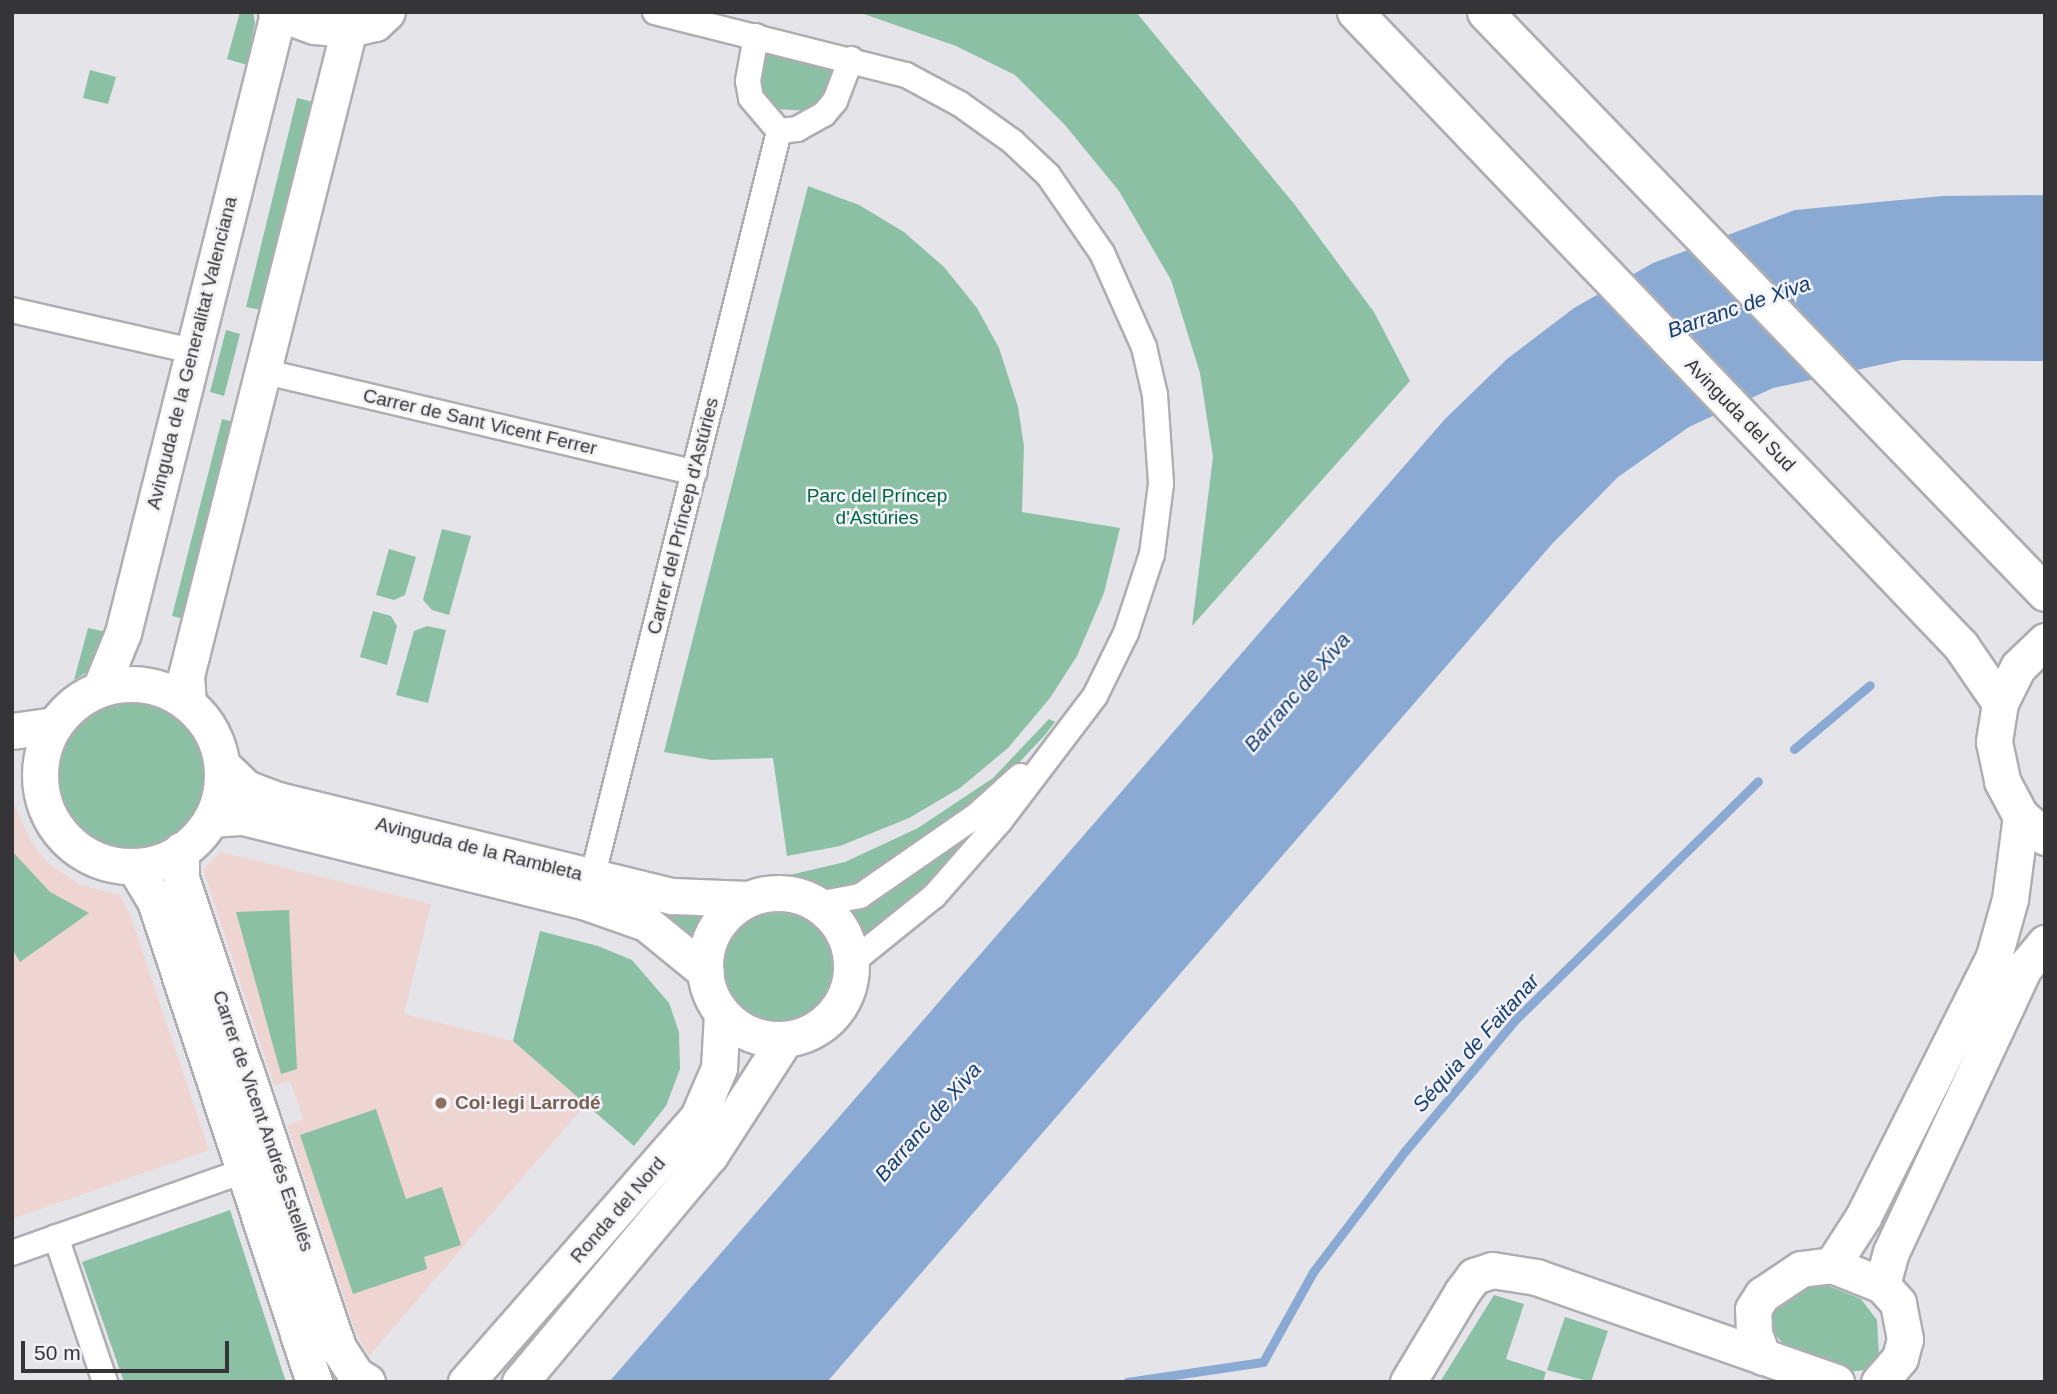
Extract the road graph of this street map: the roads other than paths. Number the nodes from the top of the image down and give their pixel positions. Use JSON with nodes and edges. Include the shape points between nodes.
{"nodes":[{"id":1,"x":387,"y":12,"type":"edge"},
{"id":2,"x":655,"y":12,"type":"edge"},
{"id":3,"x":1355,"y":12,"type":"edge"},
{"id":4,"x":1485,"y":12,"type":"edge"},
{"id":5,"x":277,"y":13,"type":"edge"},
{"id":6,"x":349,"y":29,"type":"junction"},
{"id":7,"x":756,"y":36,"type":"junction"},
{"id":8,"x":851,"y":59,"type":"junction"},
{"id":9,"x":779,"y":131,"type":"junction"},
{"id":10,"x":12,"y":310,"type":"edge"},
{"id":11,"x":192,"y":351,"type":"junction"},
{"id":12,"x":265,"y":372,"type":"junction"},
{"id":13,"x":694,"y":472,"type":"junction"},
{"id":14,"x":2045,"y":593,"type":"edge"},
{"id":15,"x":2045,"y":641,"type":"edge"},
{"id":16,"x":100,"y":689,"type":"junction"},
{"id":17,"x":2000,"y":703,"type":"junction"},
{"id":18,"x":188,"y":704,"type":"junction"},
{"id":19,"x":55,"y":725,"type":"junction"},
{"id":20,"x":12,"y":731,"type":"edge"},
{"id":21,"x":1057,"y":743,"type":"junction"},
{"id":22,"x":222,"y":765,"type":"junction"},
{"id":23,"x":26,"y":767,"type":"edge"},
{"id":24,"x":211,"y":819,"type":"junction"},
{"id":25,"x":2033,"y":826,"type":"edge"},
{"id":26,"x":181,"y":850,"type":"junction"},
{"id":27,"x":134,"y":866,"type":"junction"},
{"id":28,"x":589,"y":889,"type":"junction"},
{"id":29,"x":748,"y":899,"type":"junction"},
{"id":30,"x":817,"y":904,"type":"junction"},
{"id":31,"x":2045,"y":943,"type":"edge"},
{"id":32,"x":851,"y":963,"type":"junction"},
{"id":33,"x":706,"y":972,"type":"junction"},
{"id":34,"x":722,"y":1014,"type":"junction"},
{"id":35,"x":785,"y":1039,"type":"junction"},
{"id":36,"x":243,"y":1171,"type":"junction"},
{"id":37,"x":56,"y":1237,"type":"junction"},
{"id":38,"x":12,"y":1253,"type":"edge"},
{"id":39,"x":1832,"y":1265,"type":"junction"},
{"id":40,"x":1882,"y":1285,"type":"junction"},
{"id":41,"x":1753,"y":1309,"type":"junction"},
{"id":42,"x":1690,"y":1328,"type":"junction"},
{"id":43,"x":1905,"y":1339,"type":"junction"},
{"id":44,"x":1763,"y":1357,"type":"junction"},
{"id":45,"x":1814,"y":1379,"type":"edge"},
{"id":46,"x":105,"y":1382,"type":"edge"},
{"id":47,"x":314,"y":1382,"type":"edge"},
{"id":48,"x":367,"y":1382,"type":"edge"},
{"id":49,"x":466,"y":1382,"type":"edge"},
{"id":50,"x":520,"y":1382,"type":"edge"},
{"id":51,"x":1408,"y":1382,"type":"edge"},
{"id":52,"x":1879,"y":1382,"type":"edge"},
{"id":53,"x":1918,"y":1382,"type":"edge"}],
"edges":[{"from":1,"to":6,"type":"street","via":[[375,23]]},
{"from":2,"to":7,"type":"street"},
{"from":3,"to":17,"type":"street","name":"Avinguda del Sud","via":[[1961,646]]},
{"from":4,"to":14,"type":"street"},
{"from":5,"to":6,"type":"street","via":[[314,26]]},
{"from":5,"to":11,"type":"street","name":"Avinguda de la Generalitat Valenciana"},
{"from":6,"to":12,"type":"street"},
{"from":7,"to":8,"type":"street"},
{"from":7,"to":9,"type":"street","via":[[748,81],[751,98]]},
{"from":8,"to":9,"type":"street","via":[[835,101],[824,114],[797,129]]},
{"from":8,"to":21,"type":"street","via":[[906,75],[960,104],[1048,175],[1102,253],[1144,347],[1161,446],[1152,554],[1126,633],[1095,696]]},
{"from":9,"to":13,"type":"street","name":"Carrer del Príncep d'Astúries"},
{"from":10,"to":11,"type":"street"},
{"from":11,"to":16,"type":"street","name":"Avinguda de la Generalitat Valenciana","via":[[123,633]]},
{"from":12,"to":13,"type":"street","name":"Carrer de Sant Vicent Ferrer"},
{"from":12,"to":18,"type":"street","via":[[186,677]]},
{"from":13,"to":28,"type":"street","name":"Carrer del Príncep d'Astúries"},
{"from":15,"to":17,"type":"street","via":[[2018,667]]},
{"from":16,"to":18,"type":"street","via":[[132,683],[157,687]]},
{"from":16,"to":19,"type":"street","via":[[71,706]]},
{"from":17,"to":25,"type":"street","via":[[1994,742],[1999,768]]},
{"from":18,"to":22,"type":"street","via":[[215,738]]},
{"from":19,"to":20,"type":"street"},
{"from":19,"to":23,"type":"street","via":[[43,750]]},
{"from":21,"to":30,"type":"street","via":[[977,815],[912,863],[850,901]]},
{"from":21,"to":32,"type":"street","via":[[1000,821],[934,896]]},
{"from":22,"to":24,"type":"street","via":[[221,793]]},
{"from":22,"to":28,"type":"street","name":"Avinguda de la Rambleta","via":[[246,788],[278,800]]},
{"from":23,"to":27,"type":"street","via":[[67,840],[103,862]]},
{"from":24,"to":26,"type":"street"},
{"from":24,"to":28,"type":"street","name":"Avinguda de la Rambleta","via":[[243,817]]},
{"from":25,"to":39,"type":"street","via":[[1994,956],[1863,1217]]},
{"from":26,"to":27,"type":"street"},
{"from":26,"to":48,"type":"street","name":"Carrer de Vicent Andrés Estellés","via":[[181,878],[339,1349]]},
{"from":27,"to":36,"type":"street","name":"Carrer de Vicent Andrés Estellés","via":[[155,901]]},
{"from":28,"to":29,"type":"street","name":"Avinguda de la Rambleta"},
{"from":28,"to":33,"type":"street","name":"Avinguda de la Rambleta","via":[[646,923]]},
{"from":29,"to":30,"type":"street","via":[[783,893]]},
{"from":29,"to":33,"type":"street","via":[[715,929],[707,950]]},
{"from":30,"to":32,"type":"street","via":[[835,919],[847,940]]},
{"from":31,"to":40,"type":"street","via":[[2024,968],[2007,1002],[1891,1252]]},
{"from":32,"to":35,"type":"street","via":[[840,1006],[825,1022]]},
{"from":33,"to":34,"type":"street"},
{"from":34,"to":35,"type":"street","via":[[743,1030]]},
{"from":34,"to":49,"type":"street","name":"Ronda del Nord","via":[[719,1068],[698,1117]]},
{"from":35,"to":50,"type":"street","name":"Ronda del Nord","via":[[710,1155]]},
{"from":36,"to":37,"type":"street"},
{"from":36,"to":47,"type":"street","name":"Carrer de Vicent Andrés Estellés"},
{"from":37,"to":38,"type":"street"},
{"from":37,"to":46,"type":"street"},
{"from":39,"to":40,"type":"street"},
{"from":39,"to":41,"type":"street","via":[[1801,1269],[1779,1280]]},
{"from":40,"to":43,"type":"street","via":[[1898,1303]]},
{"from":41,"to":42,"type":"street"},
{"from":41,"to":44,"type":"street","via":[[1754,1333]]},
{"from":42,"to":44,"type":"street"},
{"from":42,"to":51,"type":"street","via":[[1536,1277],[1492,1270],[1474,1276]]},
{"from":43,"to":52,"type":"street","via":[[1895,1366]]},
{"from":43,"to":53,"type":"street"},
{"from":44,"to":45,"type":"street"}]}
